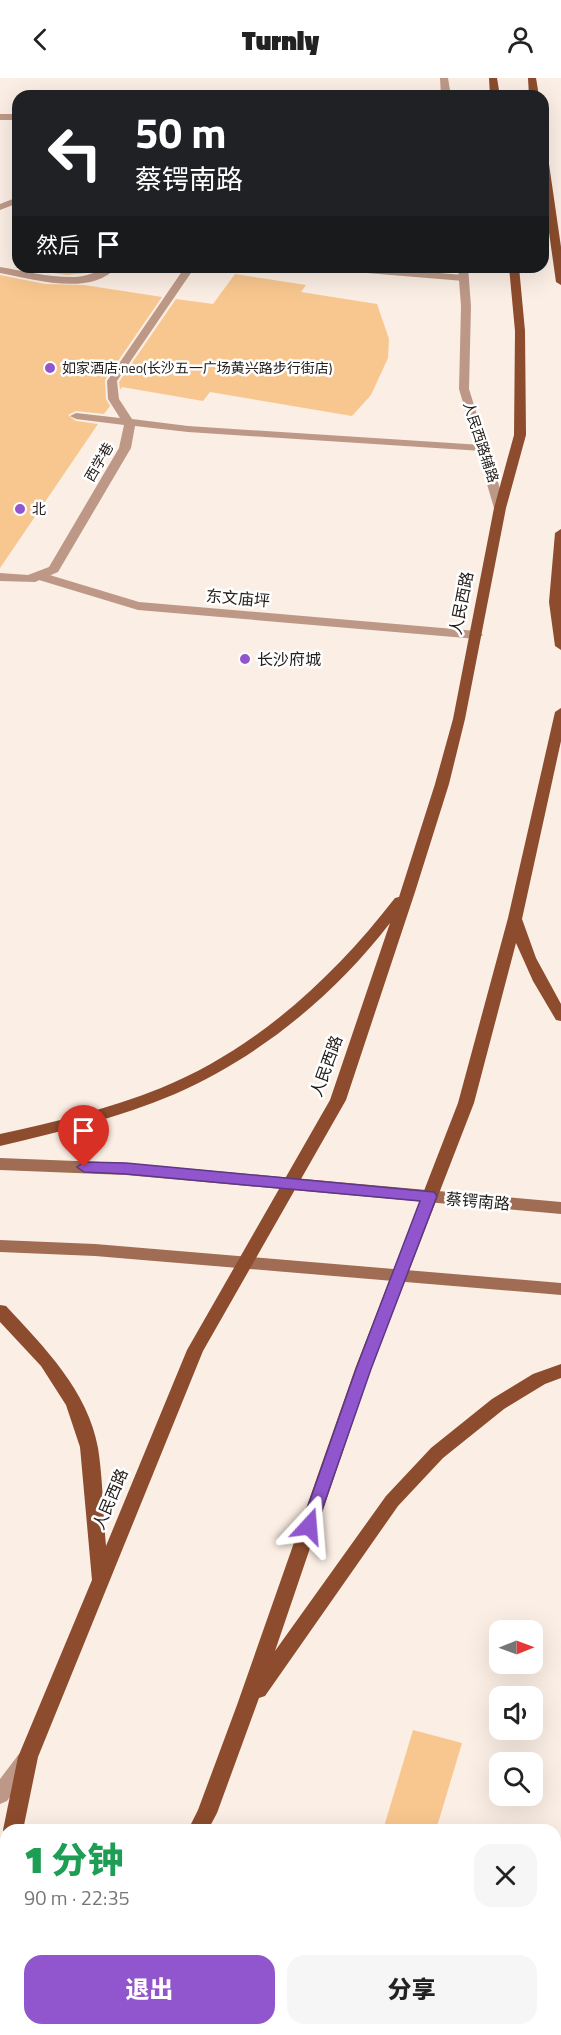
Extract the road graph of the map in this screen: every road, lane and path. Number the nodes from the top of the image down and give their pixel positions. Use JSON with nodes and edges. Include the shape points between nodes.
{"nodes":[{"id":1,"x":549,"y":199,"type":"edge"},
{"id":2,"x":26,"y":273,"type":"edge"},
{"id":3,"x":105,"y":273,"type":"edge"},
{"id":4,"x":186,"y":273,"type":"edge"},
{"id":5,"x":463,"y":273,"type":"edge"},
{"id":6,"x":515,"y":273,"type":"edge"},
{"id":7,"x":561,"y":282,"type":"edge"},
{"id":8,"x":76,"y":416,"type":"dead end"},
{"id":9,"x":130,"y":424,"type":"junction"},
{"id":10,"x":482,"y":448,"type":"junction"},
{"id":11,"x":500,"y":508,"type":"junction"},
{"id":12,"x":561,"y":533,"type":"edge"},
{"id":13,"x":0,"y":577,"type":"edge"},
{"id":14,"x":43,"y":578,"type":"junction"},
{"id":15,"x":477,"y":635,"type":"junction"},
{"id":16,"x":561,"y":646,"type":"edge"},
{"id":17,"x":561,"y":712,"type":"edge"},
{"id":18,"x":408,"y":892,"type":"junction"},
{"id":19,"x":515,"y":918,"type":"junction"},
{"id":20,"x":561,"y":1016,"type":"edge"},
{"id":21,"x":0,"y":1140,"type":"edge"},
{"id":22,"x":0,"y":1164,"type":"edge"},
{"id":23,"x":290,"y":1184,"type":"junction"},
{"id":24,"x":429,"y":1196,"type":"junction"},
{"id":25,"x":561,"y":1208,"type":"edge"},
{"id":26,"x":0,"y":1246,"type":"edge"},
{"id":27,"x":245,"y":1263,"type":"junction"},
{"id":28,"x":399,"y":1275,"type":"junction"},
{"id":29,"x":561,"y":1289,"type":"edge"},
{"id":30,"x":0,"y":1311,"type":"edge"},
{"id":31,"x":561,"y":1371,"type":"edge"},
{"id":32,"x":99,"y":1580,"type":"junction"},
{"id":33,"x":247,"y":1705,"type":"junction"},
{"id":34,"x":28,"y":1757,"type":"junction"},
{"id":35,"x":0,"y":1795,"type":"edge"},
{"id":36,"x":14,"y":1824,"type":"edge"},
{"id":37,"x":204,"y":1824,"type":"edge"}],
"edges":[{"from":1,"to":7,"type":"main road"},
{"from":2,"to":3,"type":"street","via":[[85,280]]},
{"from":4,"to":9,"type":"street","via":[[112,381],[114,403]]},
{"from":5,"to":10,"type":"street","name":"人民西路辅路","via":[[464,389]]},
{"from":6,"to":11,"type":"main road","name":"人民西路","via":[[520,331],[519,435]]},
{"from":8,"to":9,"type":"street"},
{"from":9,"to":10,"type":"street"},
{"from":9,"to":14,"type":"street","name":"西学巷","via":[[125,448],[54,569]]},
{"from":10,"to":11,"type":"street","name":"人民西路辅路"},
{"from":11,"to":15,"type":"main road","name":"人民西路"},
{"from":12,"to":16,"type":"main road","via":[[555,602]]},
{"from":13,"to":14,"type":"street","name":"东文庙坪"},
{"from":14,"to":15,"type":"street","name":"东文庙坪","via":[[78,585],[138,606]]},
{"from":15,"to":18,"type":"main road","name":"人民西路","via":[[442,784]]},
{"from":17,"to":19,"type":"main road"},
{"from":18,"to":21,"type":"main road","via":[[361,950],[318,992],[219,1065],[163,1092],[112,1110]]},
{"from":18,"to":23,"type":"main road","name":"人民西路","via":[[338,1100]]},
{"from":19,"to":20,"type":"main road","via":[[538,981]]},
{"from":19,"to":24,"type":"main road","via":[[466,1103]]},
{"from":22,"to":23,"type":"main road","name":"蔡锷南路","via":[[126,1169]]},
{"from":23,"to":24,"type":"main road","name":"蔡锷南路"},
{"from":23,"to":27,"type":"main road","name":"人民西路"},
{"from":24,"to":25,"type":"main road","name":"蔡锷南路"},
{"from":24,"to":28,"type":"main road"},
{"from":26,"to":27,"type":"main road"},
{"from":27,"to":28,"type":"main road"},
{"from":27,"to":32,"type":"main road","name":"人民西路","via":[[195,1350]]},
{"from":28,"to":29,"type":"main road"},
{"from":28,"to":33,"type":"main road"},
{"from":30,"to":32,"type":"main road","via":[[47,1361],[74,1403],[89,1447]]},
{"from":31,"to":33,"type":"main road","via":[[539,1379],[498,1404],[429,1461],[392,1502]]},
{"from":32,"to":34,"type":"main road","name":"人民西路"},
{"from":33,"to":37,"type":"main road"},
{"from":34,"to":35,"type":"street"},
{"from":34,"to":36,"type":"main road","name":"人民西路"}]}
